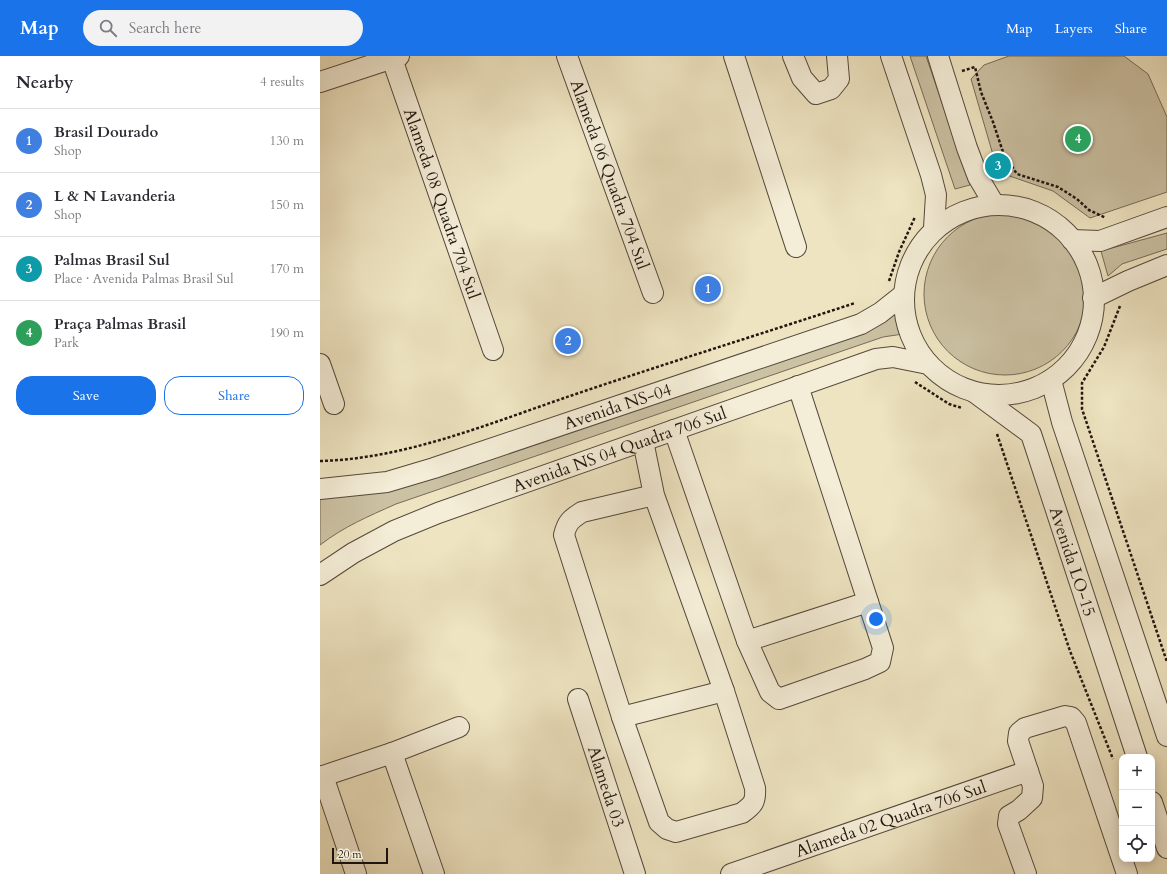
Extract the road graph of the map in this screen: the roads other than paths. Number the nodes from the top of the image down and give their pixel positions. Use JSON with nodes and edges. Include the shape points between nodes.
{"nodes":[{"id":1,"x":567,"y":56,"type":"edge"},
{"id":2,"x":734,"y":56,"type":"edge"},
{"id":3,"x":793,"y":56,"type":"edge"},
{"id":4,"x":837,"y":56,"type":"edge"},
{"id":5,"x":891,"y":56,"type":"edge"},
{"id":6,"x":938,"y":56,"type":"edge"},
{"id":7,"x":394,"y":57,"type":"edge"},
{"id":8,"x":320,"y":82,"type":"edge"},
{"id":9,"x":994,"y":204,"type":"junction"},
{"id":10,"x":1167,"y":217,"type":"edge"},
{"id":11,"x":934,"y":228,"type":"junction"},
{"id":12,"x":1072,"y":240,"type":"junction"},
{"id":13,"x":796,"y":247,"type":"dead end"},
{"id":14,"x":1167,"y":265,"type":"edge"},
{"id":15,"x":896,"y":288,"type":"junction"},
{"id":16,"x":653,"y":293,"type":"dead end"},
{"id":17,"x":1093,"y":298,"type":"junction"},
{"id":18,"x":493,"y":350,"type":"dead end"},
{"id":19,"x":320,"y":364,"type":"edge"},
{"id":20,"x":928,"y":364,"type":"junction"},
{"id":21,"x":1051,"y":380,"type":"junction"},
{"id":22,"x":798,"y":386,"type":"junction"},
{"id":23,"x":974,"y":392,"type":"junction"},
{"id":24,"x":334,"y":404,"type":"dead end"},
{"id":25,"x":674,"y":430,"type":"junction"},
{"id":26,"x":643,"y":441,"type":"junction"},
{"id":27,"x":320,"y":489,"type":"edge"},
{"id":28,"x":654,"y":495,"type":"junction"},
{"id":29,"x":320,"y":574,"type":"edge"},
{"id":30,"x":868,"y":602,"type":"junction"},
{"id":31,"x":747,"y":641,"type":"junction"},
{"id":32,"x":724,"y":691,"type":"junction"},
{"id":33,"x":578,"y":699,"type":"dead end"},
{"id":34,"x":622,"y":717,"type":"junction"},
{"id":35,"x":459,"y":727,"type":"dead end"},
{"id":36,"x":1167,"y":736,"type":"edge"},
{"id":37,"x":392,"y":753,"type":"junction"},
{"id":38,"x":1136,"y":754,"type":"edge"},
{"id":39,"x":1028,"y":771,"type":"junction"},
{"id":40,"x":322,"y":777,"type":"edge"},
{"id":41,"x":1155,"y":811,"type":"edge"},
{"id":42,"x":1167,"y":848,"type":"edge"},
{"id":43,"x":356,"y":874,"type":"edge"},
{"id":44,"x":434,"y":874,"type":"edge"},
{"id":45,"x":635,"y":874,"type":"edge"},
{"id":46,"x":734,"y":874,"type":"edge"},
{"id":47,"x":1026,"y":874,"type":"edge"},
{"id":48,"x":1127,"y":874,"type":"edge"}],
"edges":[{"from":1,"to":16,"type":"street","name":"Alameda 06 Quadra 704 Sul"},
{"from":2,"to":13,"type":"street"},
{"from":3,"to":4,"type":"street","via":[[802,78],[816,94],[831,89],[839,79]]},
{"from":5,"to":11,"type":"street","via":[[931,175],[936,195]]},
{"from":6,"to":9,"type":"street","via":[[967,148],[978,177]]},
{"from":7,"to":8,"type":"street"},
{"from":7,"to":18,"type":"street","name":"Alameda 08 Quadra 704 Sul"},
{"from":9,"to":11,"type":"street","via":[[978,205],[960,212]]},
{"from":9,"to":12,"type":"street","via":[[1021,207],[1036,213],[1049,220]]},
{"from":10,"to":12,"type":"street","via":[[1100,240]]},
{"from":11,"to":15,"type":"street","via":[[915,252]]},
{"from":12,"to":17,"type":"street","via":[[1087,268]]},
{"from":14,"to":17,"type":"street"},
{"from":15,"to":20,"type":"street","via":[[914,344]]},
{"from":15,"to":27,"type":"street","name":"Avenida NS-04","via":[[880,313],[861,324],[442,466],[388,482]]},
{"from":17,"to":21,"type":"street","via":[[1087,339],[1069,367]]},
{"from":19,"to":24,"type":"street"},
{"from":20,"to":22,"type":"street","name":"Avenida NS 04 Quadra 706 Sul","via":[[893,357],[876,359]]},
{"from":20,"to":23,"type":"street","name":"Avenida LO-15"},
{"from":21,"to":23,"type":"street","via":[[1022,393]]},
{"from":21,"to":36,"type":"street","name":"Avenida LO-15","via":[[1062,422]]},
{"from":22,"to":25,"type":"street","name":"Avenida NS 04 Quadra 706 Sul"},
{"from":22,"to":30,"type":"street"},
{"from":23,"to":38,"type":"street","name":"Avenida LO-15","via":[[1031,434]]},
{"from":25,"to":26,"type":"street","name":"Avenida NS 04 Quadra 706 Sul"},
{"from":25,"to":31,"type":"street"},
{"from":26,"to":28,"type":"street"},
{"from":26,"to":29,"type":"street","name":"Avenida NS 04 Quadra 706 Sul","via":[[394,531]]},
{"from":28,"to":32,"type":"street"},
{"from":28,"to":34,"type":"street","via":[[582,512],[567,524],[564,535]]},
{"from":30,"to":31,"type":"street"},
{"from":30,"to":31,"type":"street","via":[[883,648],[880,662],[779,699],[770,692]]},
{"from":32,"to":34,"type":"street"},
{"from":32,"to":34,"type":"street","via":[[756,796],[752,806],[742,813],[676,832],[659,822]]},
{"from":33,"to":45,"type":"street","name":"Alameda 03"},
{"from":35,"to":37,"type":"street"},
{"from":37,"to":40,"type":"street"},
{"from":37,"to":44,"type":"street"},
{"from":39,"to":46,"type":"street","name":"Alameda 02 Quadra 706 Sul"},
{"from":39,"to":47,"type":"street","via":[[1034,786],[1032,798],[1009,816],[1008,824]]},
{"from":39,"to":48,"type":"street","via":[[1018,741],[1019,733],[1025,728],[1065,716],[1071,717],[1076,723]]},
{"from":40,"to":43,"type":"street"},
{"from":41,"to":42,"type":"street"}]}
